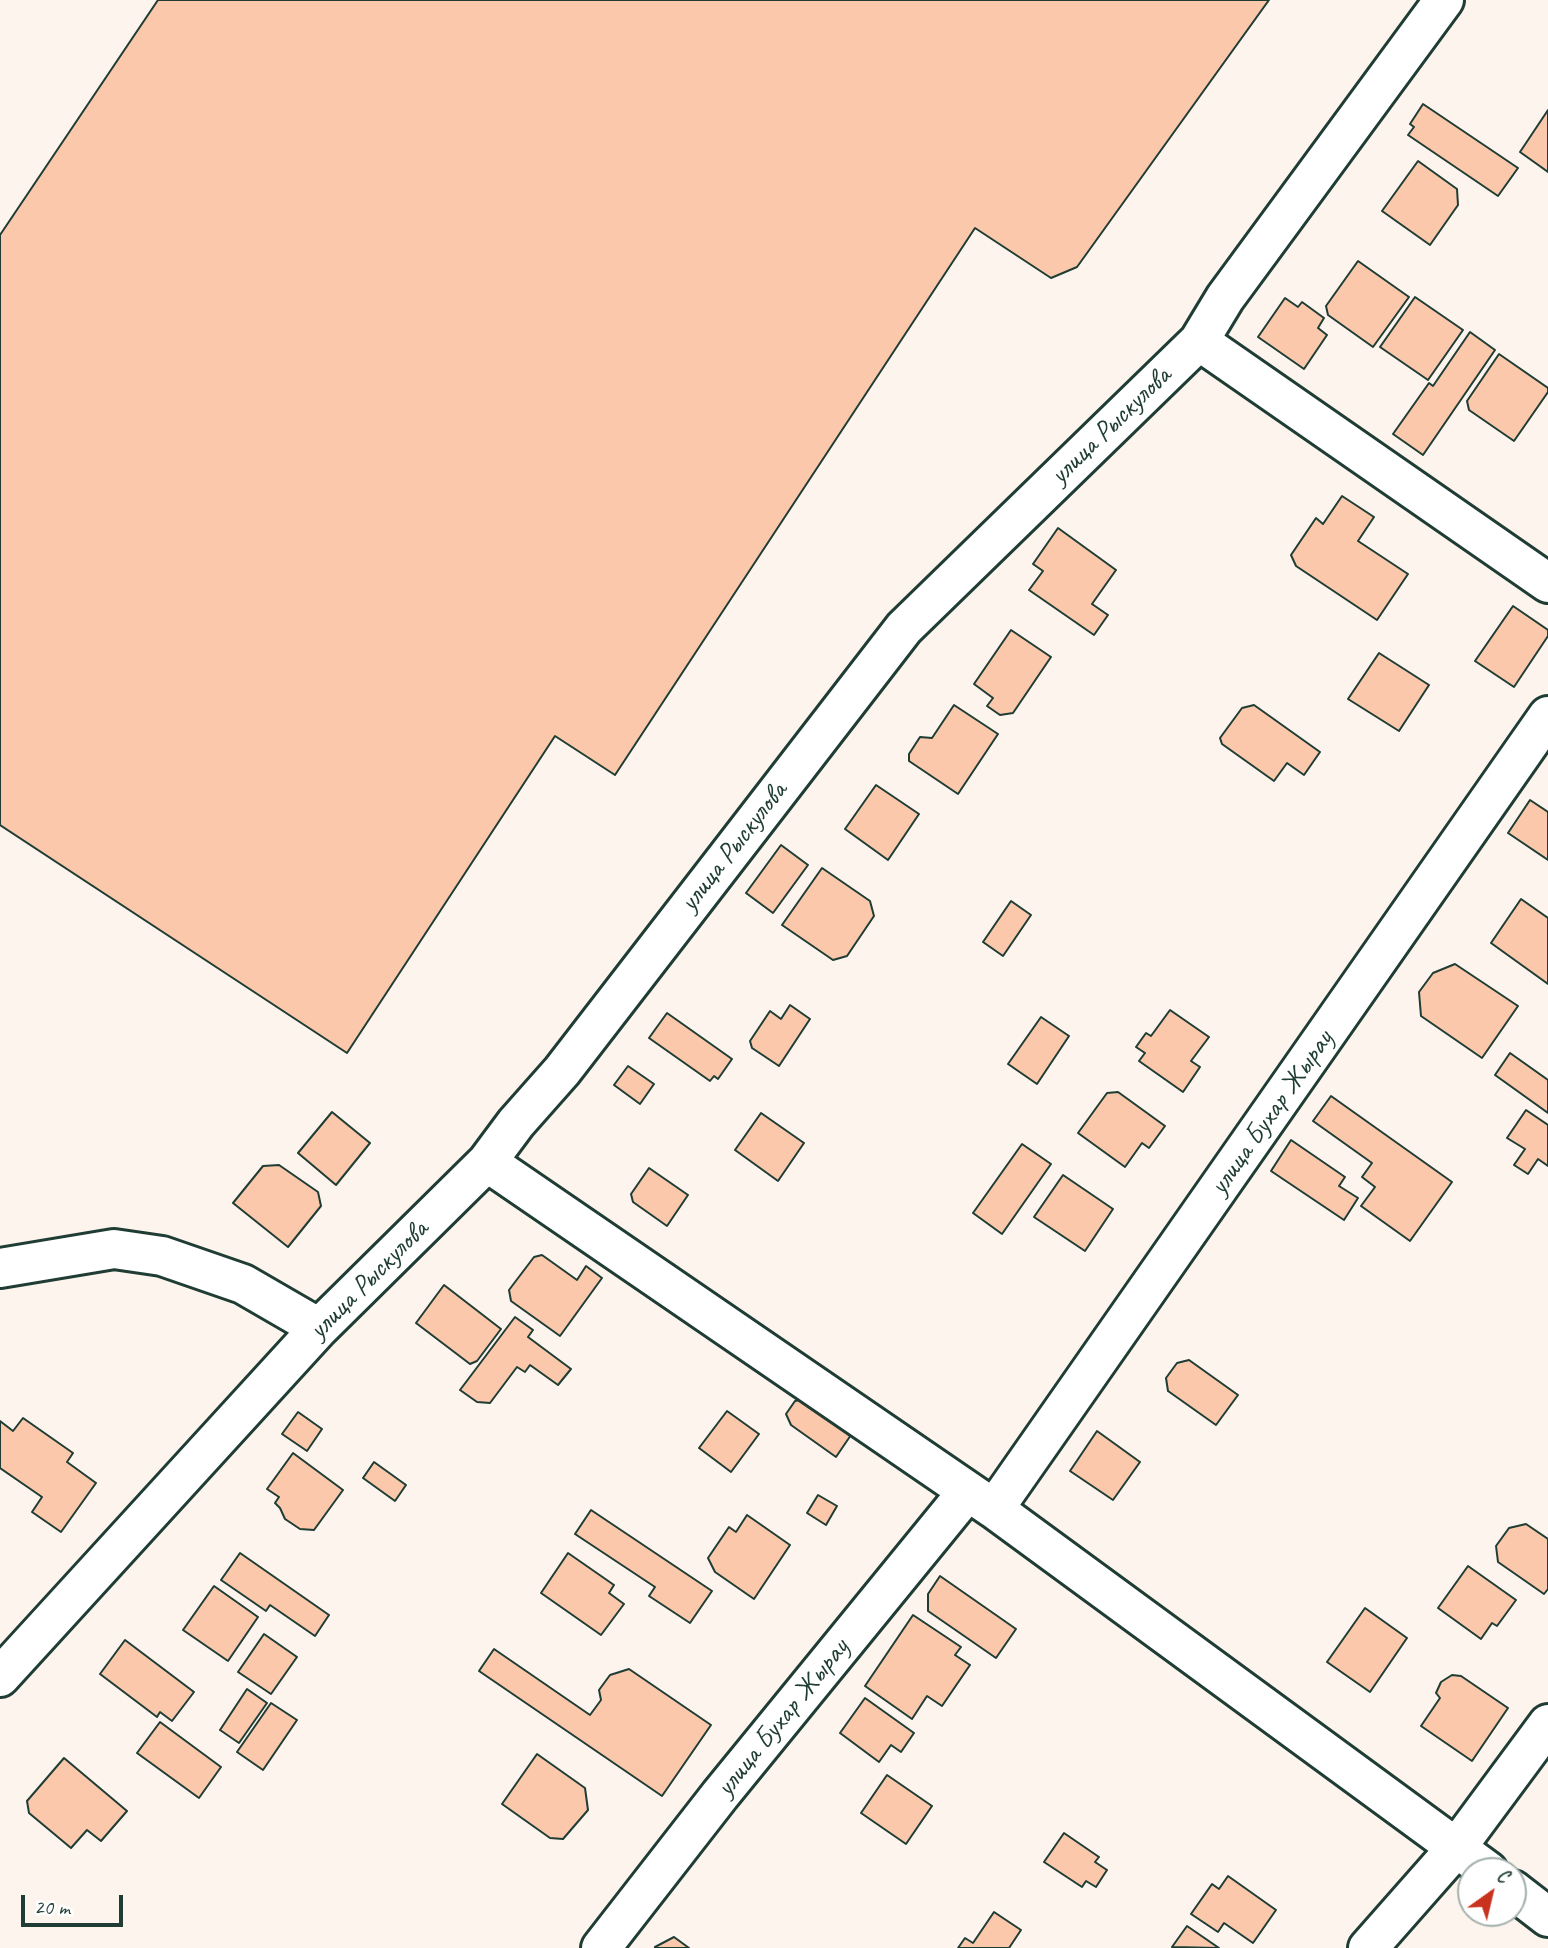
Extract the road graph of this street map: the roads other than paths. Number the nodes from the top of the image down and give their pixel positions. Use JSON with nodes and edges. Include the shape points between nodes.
{"nodes":[{"id":1,"x":1444,"y":0,"type":"edge"},
{"id":2,"x":1199,"y":341,"type":"junction"},
{"id":3,"x":1548,"y":583,"type":"edge"},
{"id":4,"x":1548,"y":716,"type":"edge"},
{"id":5,"x":487,"y":1162,"type":"junction"},
{"id":6,"x":0,"y":1268,"type":"edge"},
{"id":7,"x":319,"y":1328,"type":"junction"},
{"id":8,"x":981,"y":1500,"type":"junction"},
{"id":9,"x":0,"y":1677,"type":"edge"},
{"id":10,"x":1548,"y":1724,"type":"edge"},
{"id":11,"x":1457,"y":1847,"type":"junction"},
{"id":12,"x":1470,"y":1857,"type":"edge"},
{"id":13,"x":1527,"y":1901,"type":"edge"},
{"id":14,"x":1548,"y":1917,"type":"edge"},
{"id":15,"x":601,"y":1948,"type":"edge"},
{"id":16,"x":1368,"y":1948,"type":"edge"}],
"edges":[{"from":1,"to":2,"type":"street","name":"улица Рыскулова","via":[[1225,298]]},
{"from":2,"to":3,"type":"street"},
{"from":2,"to":5,"type":"street","name":"улица Рыскулова","via":[[904,628]]},
{"from":4,"to":8,"type":"street","name":"улица Бухар Жырау","via":[[1349,1004]]},
{"from":5,"to":7,"type":"street","name":"улица Рыскулова"},
{"from":5,"to":8,"type":"street"},
{"from":6,"to":7,"type":"street","via":[[114,1249],[162,1256],[243,1284]]},
{"from":7,"to":9,"type":"street","name":"улица Рыскулова"},
{"from":8,"to":11,"type":"street"},
{"from":8,"to":15,"type":"street","name":"улица Бухар Жырау","via":[[720,1795]]},
{"from":10,"to":11,"type":"street"},
{"from":11,"to":12,"type":"street"},
{"from":11,"to":16,"type":"street"},
{"from":13,"to":14,"type":"street"}]}
